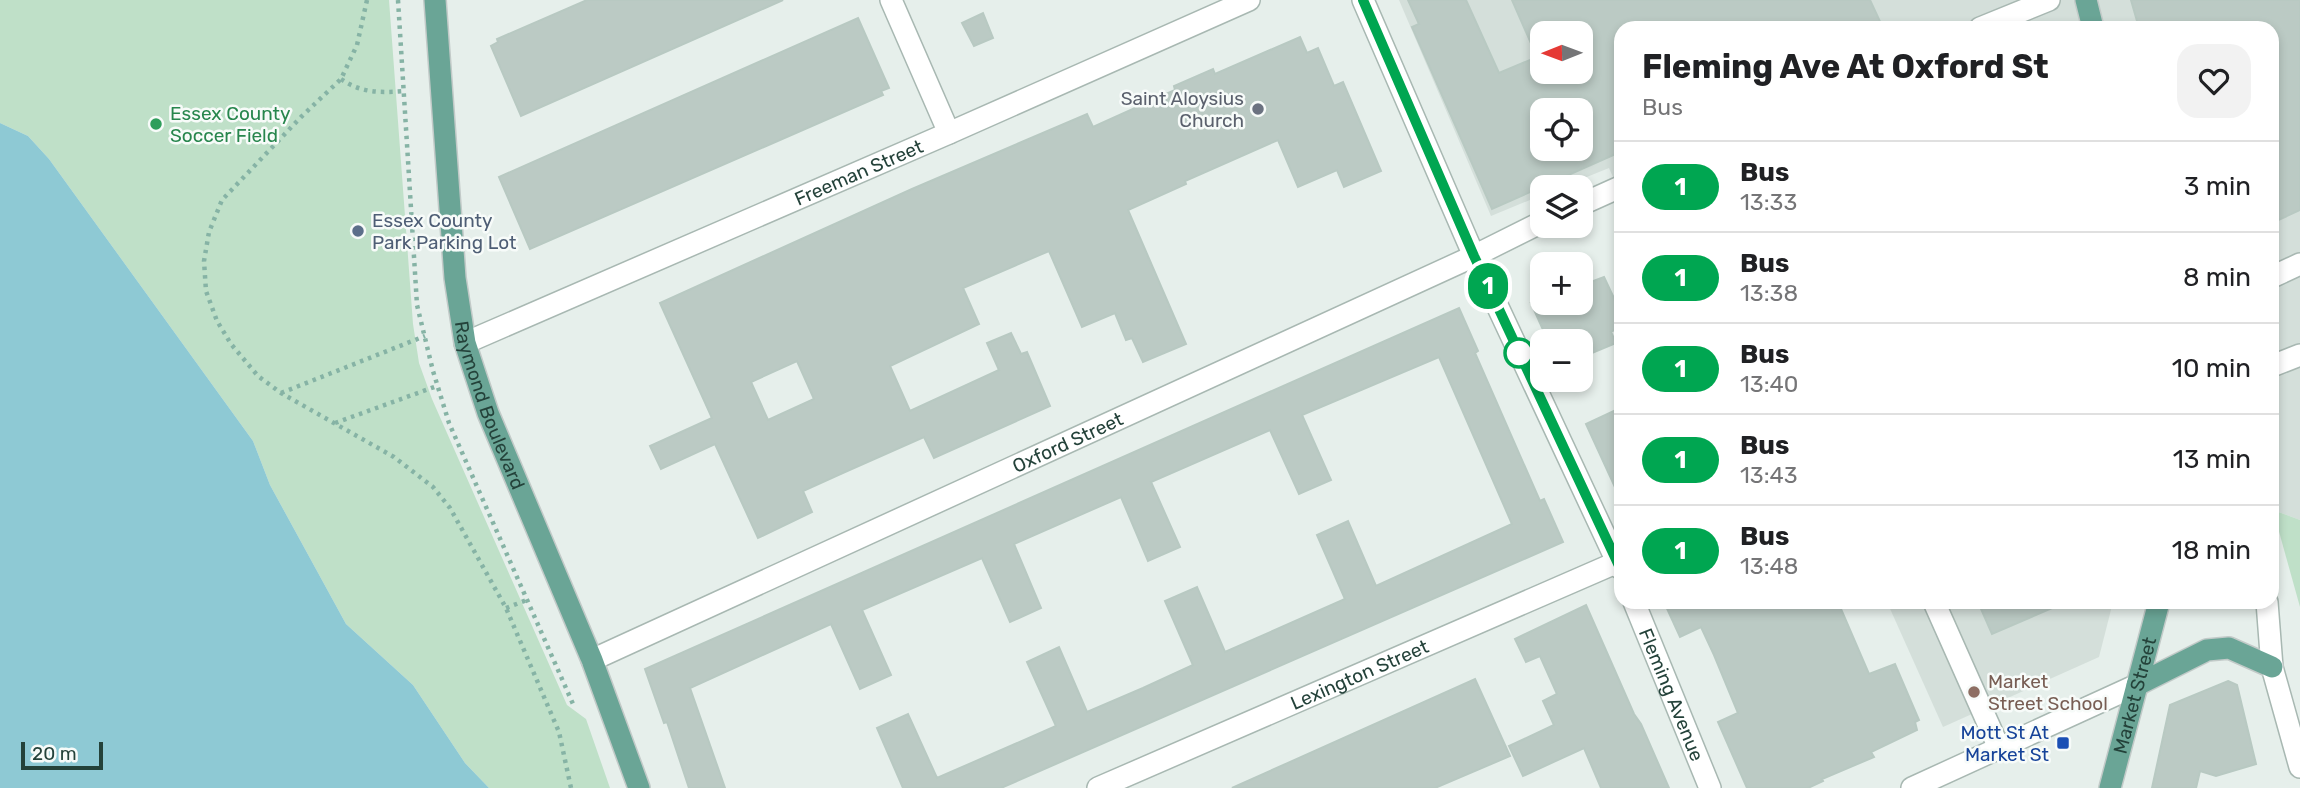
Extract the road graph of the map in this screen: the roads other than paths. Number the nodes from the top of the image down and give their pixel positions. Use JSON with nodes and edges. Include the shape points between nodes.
{"nodes":[{"id":1,"x":435,"y":0,"type":"edge"},
{"id":2,"x":891,"y":0,"type":"edge"},
{"id":3,"x":1249,"y":0,"type":"edge"},
{"id":4,"x":1363,"y":0,"type":"edge"},
{"id":5,"x":2049,"y":0,"type":"edge"},
{"id":6,"x":2085,"y":0,"type":"edge"},
{"id":7,"x":1997,"y":21,"type":"edge"},
{"id":8,"x":2091,"y":21,"type":"edge"},
{"id":9,"x":949,"y":133,"type":"junction"},
{"id":10,"x":1614,"y":190,"type":"edge"},
{"id":11,"x":1593,"y":199,"type":"edge"},
{"id":12,"x":1530,"y":228,"type":"edge"},
{"id":13,"x":1474,"y":256,"type":"junction"},
{"id":14,"x":2300,"y":264,"type":"edge"},
{"id":15,"x":2279,"y":274,"type":"edge"},
{"id":16,"x":466,"y":342,"type":"junction"},
{"id":17,"x":2300,"y":355,"type":"edge"},
{"id":18,"x":2279,"y":363,"type":"edge"},
{"id":19,"x":1614,"y":551,"type":"edge"},
{"id":20,"x":1614,"y":567,"type":"edge"},
{"id":21,"x":1637,"y":609,"type":"edge"},
{"id":22,"x":1937,"y":609,"type":"edge"},
{"id":23,"x":2157,"y":609,"type":"edge"},
{"id":24,"x":2268,"y":609,"type":"edge"},
{"id":25,"x":592,"y":660,"type":"junction"},
{"id":26,"x":2272,"y":667,"type":"junction"},
{"id":27,"x":2137,"y":685,"type":"junction"},
{"id":28,"x":2000,"y":748,"type":"junction"},
{"id":29,"x":2300,"y":767,"type":"edge"},
{"id":30,"x":639,"y":788,"type":"edge"},
{"id":31,"x":1098,"y":788,"type":"edge"},
{"id":32,"x":1710,"y":788,"type":"edge"},
{"id":33,"x":1912,"y":788,"type":"edge"},
{"id":34,"x":2110,"y":788,"type":"edge"}],
"edges":[{"from":1,"to":16,"type":"main road","name":"Raymond Boulevard","via":[[455,278]]},
{"from":2,"to":9,"type":"street"},
{"from":3,"to":9,"type":"street","name":"Freeman Street"},
{"from":4,"to":13,"type":"street"},
{"from":5,"to":7,"type":"street"},
{"from":6,"to":8,"type":"main road"},
{"from":9,"to":16,"type":"street","name":"Freeman Street"},
{"from":10,"to":11,"type":"street"},
{"from":12,"to":13,"type":"street","name":"Oxford Street"},
{"from":13,"to":19,"type":"street"},
{"from":13,"to":25,"type":"street","name":"Oxford Street"},
{"from":14,"to":15,"type":"street"},
{"from":16,"to":25,"type":"main road","name":"Raymond Boulevard","via":[[488,413]]},
{"from":17,"to":18,"type":"street"},
{"from":20,"to":31,"type":"street","name":"Lexington Street"},
{"from":21,"to":32,"type":"street","name":"Fleming Avenue"},
{"from":22,"to":28,"type":"street"},
{"from":23,"to":27,"type":"main road","name":"Market Street"},
{"from":24,"to":26,"type":"street"},
{"from":25,"to":30,"type":"main road","name":"Raymond Boulevard"},
{"from":26,"to":27,"type":"main road","via":[[2229,648],[2207,650]]},
{"from":26,"to":29,"type":"street"},
{"from":27,"to":28,"type":"street"},
{"from":27,"to":34,"type":"main road","name":"Market Street"},
{"from":28,"to":33,"type":"street"}]}
